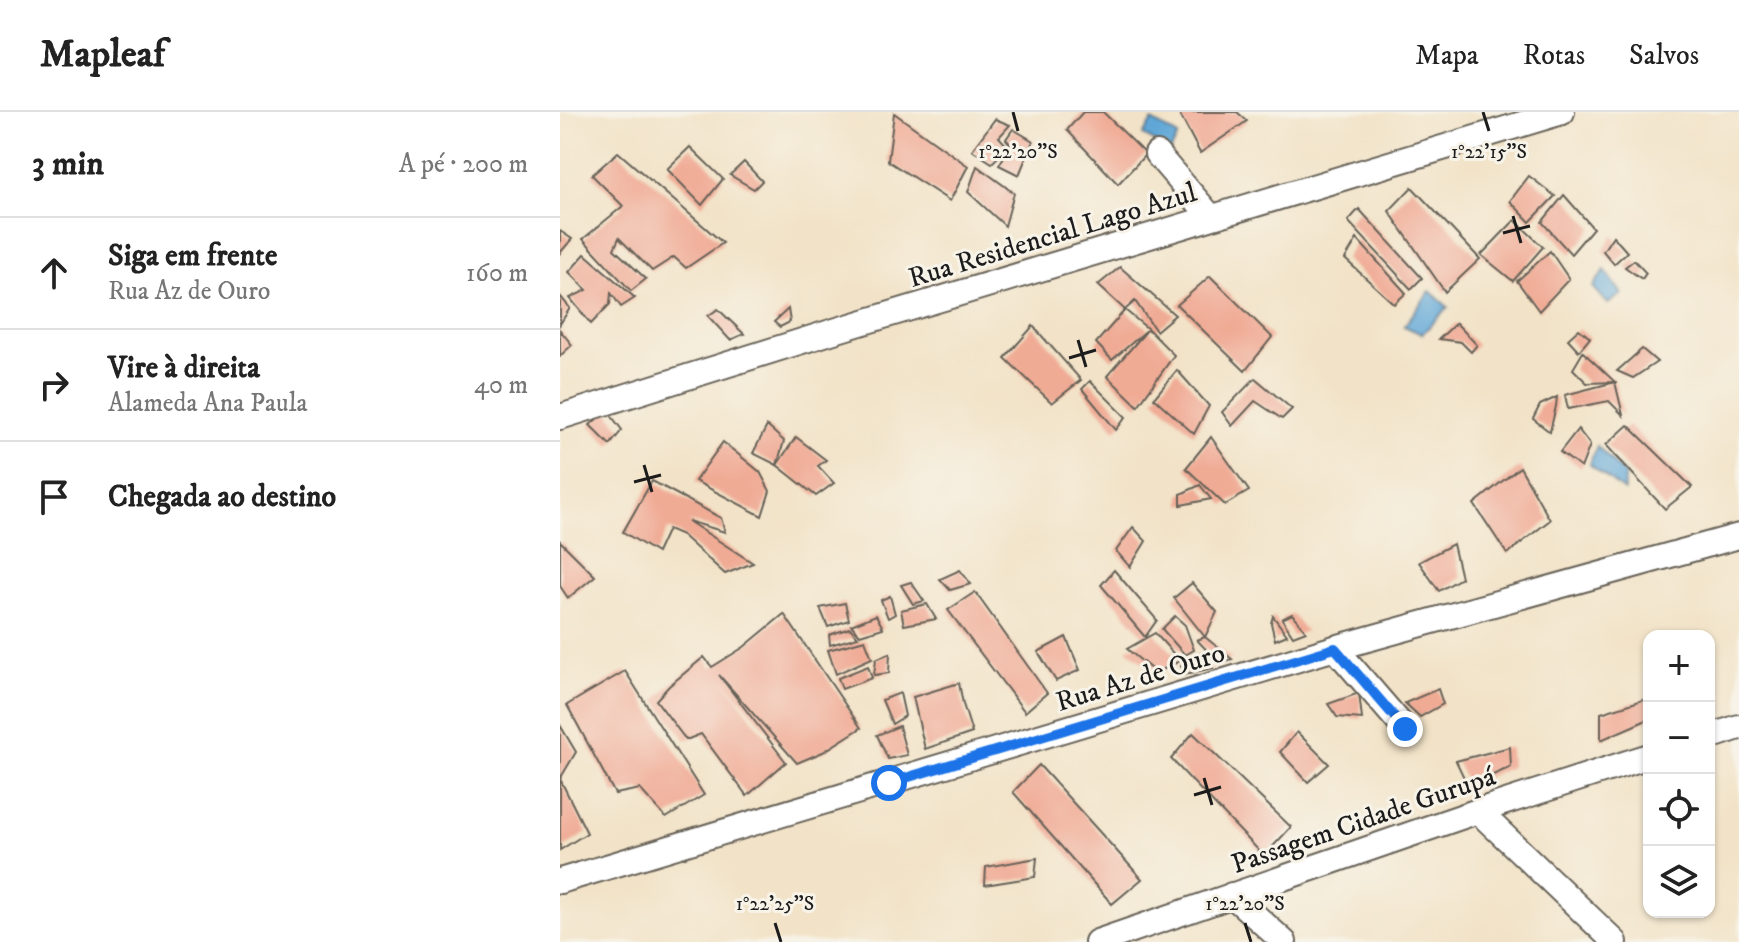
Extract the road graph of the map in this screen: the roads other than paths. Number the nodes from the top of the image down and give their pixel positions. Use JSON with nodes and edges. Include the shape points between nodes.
{"nodes":[{"id":1,"x":1562,"y":112,"type":"edge"},
{"id":2,"x":1502,"y":120,"type":"edge"},
{"id":3,"x":1157,"y":154,"type":"dead end"},
{"id":4,"x":1211,"y":217,"type":"junction"},
{"id":5,"x":560,"y":417,"type":"edge"},
{"id":6,"x":1739,"y":536,"type":"edge"},
{"id":7,"x":1335,"y":648,"type":"junction"},
{"id":8,"x":1739,"y":727,"type":"edge"},
{"id":9,"x":1405,"y":729,"type":"dead end"},
{"id":10,"x":1715,"y":735,"type":"edge"},
{"id":11,"x":1643,"y":758,"type":"edge"},
{"id":12,"x":1478,"y":811,"type":"junction"},
{"id":13,"x":560,"y":881,"type":"edge"},
{"id":14,"x":1232,"y":895,"type":"junction"},
{"id":15,"x":1097,"y":942,"type":"edge"},
{"id":16,"x":1284,"y":942,"type":"edge"},
{"id":17,"x":1615,"y":942,"type":"edge"}],
"edges":[{"from":1,"to":2,"type":"street","name":"Rua Residencial Lago Azul"},
{"from":2,"to":4,"type":"street","name":"Rua Residencial Lago Azul"},
{"from":3,"to":4,"type":"street"},
{"from":4,"to":5,"type":"street","name":"Rua Residencial Lago Azul"},
{"from":6,"to":7,"type":"street","name":"Rua Az de Ouro"},
{"from":7,"to":9,"type":"street"},
{"from":7,"to":13,"type":"street","name":"Rua Az de Ouro"},
{"from":8,"to":10,"type":"street"},
{"from":11,"to":12,"type":"street","name":"Passagem Cidade Gurupá"},
{"from":12,"to":14,"type":"street","name":"Passagem Cidade Gurupá"},
{"from":12,"to":17,"type":"street"},
{"from":14,"to":15,"type":"street","name":"Passagem Cidade Gurupá"},
{"from":14,"to":16,"type":"street"}]}
